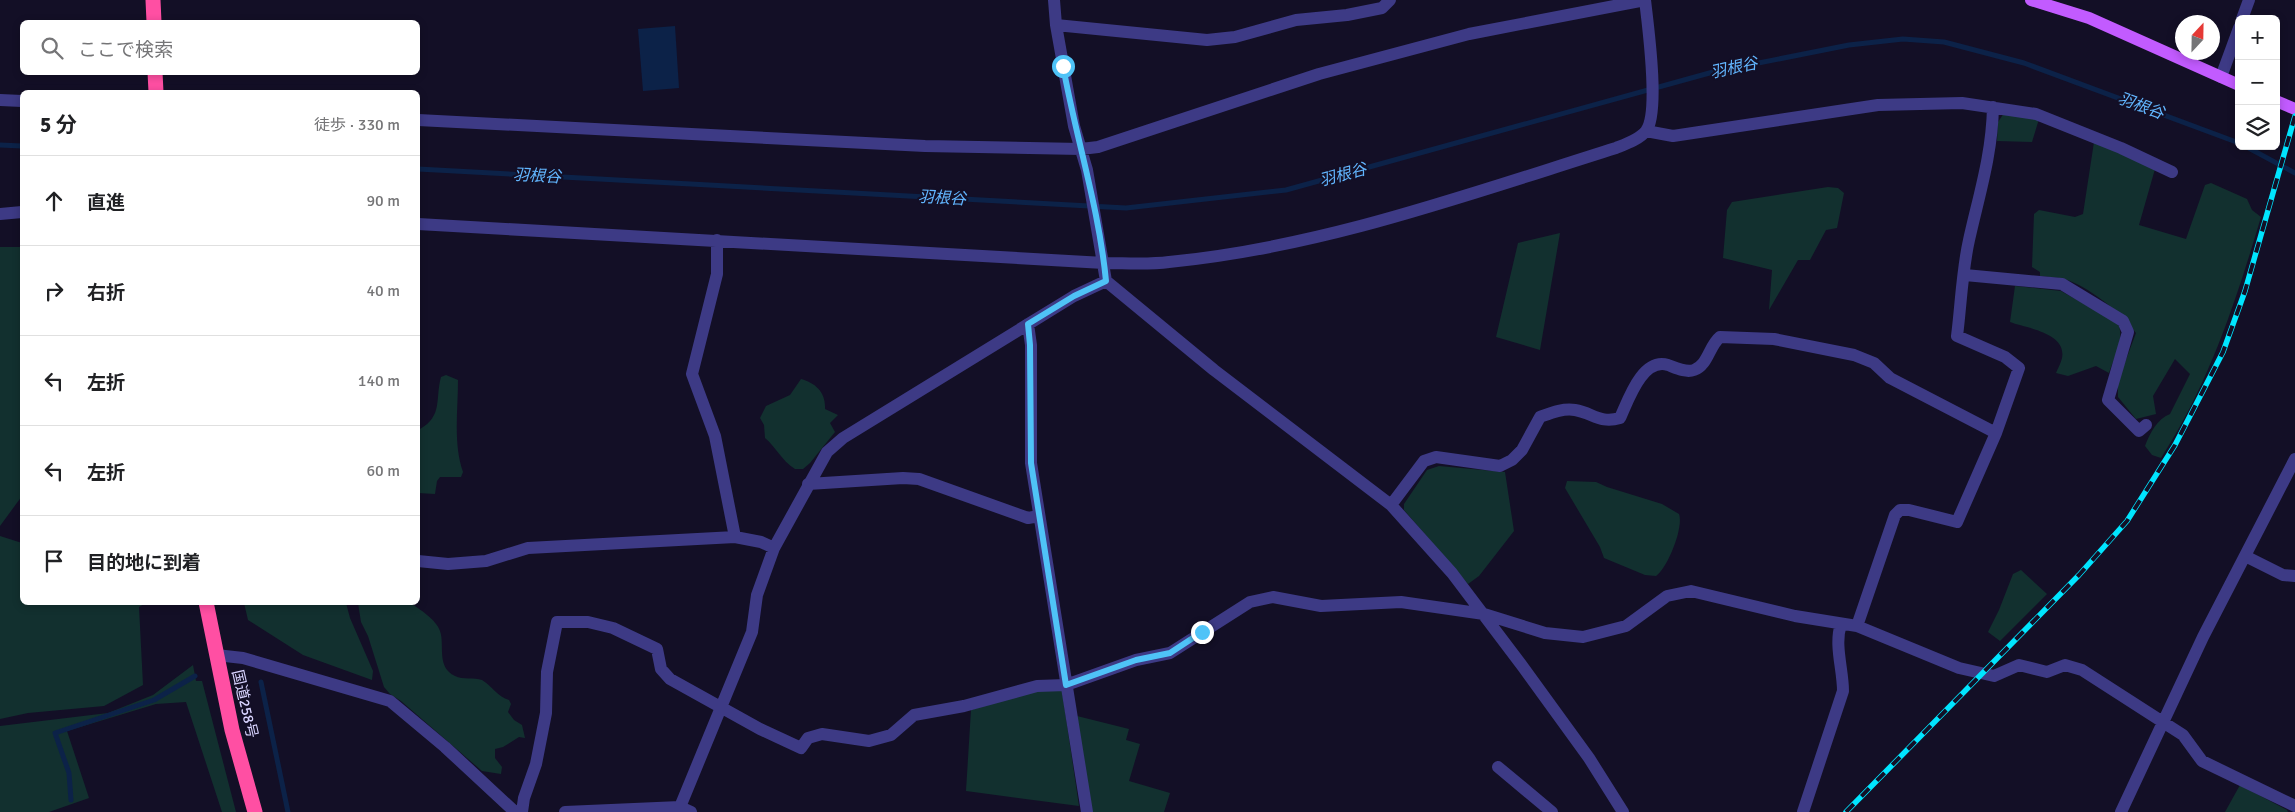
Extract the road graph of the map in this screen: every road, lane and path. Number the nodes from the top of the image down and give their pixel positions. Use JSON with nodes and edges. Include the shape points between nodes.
{"nodes":[{"id":1,"x":153,"y":0,"type":"edge"},
{"id":2,"x":1054,"y":0,"type":"edge"},
{"id":3,"x":1390,"y":0,"type":"edge"},
{"id":4,"x":1645,"y":0,"type":"edge"},
{"id":5,"x":2031,"y":0,"type":"edge"},
{"id":6,"x":2249,"y":0,"type":"edge"},
{"id":7,"x":2243,"y":15,"type":"edge"},
{"id":8,"x":154,"y":20,"type":"edge"},
{"id":9,"x":1056,"y":25,"type":"junction"},
{"id":10,"x":2235,"y":39,"type":"edge"},
{"id":11,"x":155,"y":75,"type":"edge"},
{"id":12,"x":2221,"y":77,"type":"junction"},
{"id":13,"x":2235,"y":83,"type":"edge"},
{"id":14,"x":156,"y":90,"type":"edge"},
{"id":15,"x":0,"y":100,"type":"edge"},
{"id":16,"x":20,"y":101,"type":"edge"},
{"id":17,"x":2280,"y":103,"type":"edge"},
{"id":18,"x":1993,"y":107,"type":"junction"},
{"id":19,"x":2295,"y":109,"type":"edge"},
{"id":20,"x":420,"y":120,"type":"edge"},
{"id":21,"x":1646,"y":131,"type":"junction"},
{"id":22,"x":1081,"y":149,"type":"junction"},
{"id":23,"x":2172,"y":172,"type":"dead end"},
{"id":24,"x":20,"y":212,"type":"edge"},
{"id":25,"x":0,"y":214,"type":"edge"},
{"id":26,"x":420,"y":224,"type":"edge"},
{"id":27,"x":717,"y":240,"type":"junction"},
{"id":28,"x":1104,"y":262,"type":"junction"},
{"id":29,"x":1965,"y":275,"type":"junction"},
{"id":30,"x":1106,"y":281,"type":"junction"},
{"id":31,"x":1028,"y":324,"type":"junction"},
{"id":32,"x":2146,"y":425,"type":"dead end"},
{"id":33,"x":1996,"y":433,"type":"junction"},
{"id":34,"x":2295,"y":459,"type":"edge"},
{"id":35,"x":808,"y":484,"type":"junction"},
{"id":36,"x":1391,"y":505,"type":"junction"},
{"id":37,"x":1039,"y":516,"type":"junction"},
{"id":38,"x":735,"y":537,"type":"junction"},
{"id":39,"x":774,"y":548,"type":"junction"},
{"id":40,"x":2245,"y":556,"type":"junction"},
{"id":41,"x":420,"y":561,"type":"edge"},
{"id":42,"x":2295,"y":576,"type":"edge"},
{"id":43,"x":207,"y":605,"type":"edge"},
{"id":44,"x":1484,"y":614,"type":"junction"},
{"id":45,"x":1841,"y":624,"type":"junction"},
{"id":46,"x":1857,"y":626,"type":"junction"},
{"id":47,"x":216,"y":654,"type":"junction"},
{"id":48,"x":1066,"y":685,"type":"junction"},
{"id":49,"x":722,"y":707,"type":"junction"},
{"id":50,"x":2164,"y":722,"type":"junction"},
{"id":51,"x":1498,"y":767,"type":"dead end"},
{"id":52,"x":2295,"y":806,"type":"edge"},
{"id":53,"x":685,"y":810,"type":"edge"},
{"id":54,"x":256,"y":812,"type":"edge"},
{"id":55,"x":515,"y":812,"type":"edge"},
{"id":56,"x":522,"y":812,"type":"edge"},
{"id":57,"x":566,"y":812,"type":"edge"},
{"id":58,"x":1087,"y":812,"type":"edge"},
{"id":59,"x":1552,"y":812,"type":"edge"},
{"id":60,"x":1623,"y":812,"type":"edge"},
{"id":61,"x":1803,"y":812,"type":"edge"},
{"id":62,"x":2120,"y":812,"type":"edge"}],
"edges":[{"from":1,"to":8,"type":"highway"},
{"from":2,"to":9,"type":"street"},
{"from":3,"to":9,"type":"street","via":[[1382,8],[1296,20],[1235,37],[1207,40]]},
{"from":4,"to":21,"type":"street","via":[[1653,112]]},
{"from":4,"to":22,"type":"street","via":[[1469,34],[1319,74],[1098,147]]},
{"from":5,"to":12,"type":"main road","via":[[2089,18]]},
{"from":6,"to":7,"type":"street"},
{"from":9,"to":22,"type":"street"},
{"from":10,"to":12,"type":"street"},
{"from":11,"to":14,"type":"highway"},
{"from":12,"to":13,"type":"main road"},
{"from":15,"to":16,"type":"street"},
{"from":17,"to":19,"type":"main road"},
{"from":18,"to":21,"type":"street","via":[[1962,103],[1878,105],[1673,136]]},
{"from":18,"to":23,"type":"street","via":[[2036,114]]},
{"from":18,"to":29,"type":"street","via":[[1988,159]]},
{"from":20,"to":22,"type":"street","via":[[925,146]]},
{"from":21,"to":28,"type":"street","via":[[1616,148],[1337,234],[1167,263]]},
{"from":22,"to":28,"type":"street"},
{"from":24,"to":25,"type":"street"},
{"from":26,"to":27,"type":"street"},
{"from":27,"to":28,"type":"street"},
{"from":27,"to":38,"type":"street","via":[[717,274],[692,374],[715,436]]},
{"from":28,"to":30,"type":"street"},
{"from":29,"to":32,"type":"street","via":[[2062,284],[2123,321],[2128,332],[2108,400],[2139,431]]},
{"from":29,"to":33,"type":"street","via":[[1957,336],[2005,357],[2019,368]]},
{"from":30,"to":31,"type":"street"},
{"from":30,"to":36,"type":"street","via":[[1214,370]]},
{"from":31,"to":35,"type":"street","via":[[843,438],[827,452]]},
{"from":31,"to":37,"type":"street","via":[[1031,463]]},
{"from":33,"to":36,"type":"street","via":[[1890,378],[1874,363],[1854,354],[1774,339],[1720,337],[1703,364],[1696,369],[1688,372],[1664,364],[1639,377],[1620,418],[1608,422],[1574,409],[1540,417],[1522,450],[1500,466],[1436,457],[1424,461]]},
{"from":33,"to":46,"type":"street","via":[[1957,522],[1909,510],[1900,510],[1895,515]]},
{"from":34,"to":40,"type":"street"},
{"from":35,"to":37,"type":"street","via":[[919,479],[1028,518]]},
{"from":35,"to":39,"type":"street"},
{"from":36,"to":44,"type":"street"},
{"from":37,"to":48,"type":"street"},
{"from":38,"to":39,"type":"street"},
{"from":38,"to":41,"type":"street","via":[[528,548],[486,561],[448,564]]},
{"from":39,"to":49,"type":"street","via":[[757,595],[752,632]]},
{"from":40,"to":42,"type":"street","via":[[2283,575]]},
{"from":40,"to":50,"type":"street"},
{"from":43,"to":47,"type":"highway","name":"国道258号"},
{"from":44,"to":45,"type":"street","via":[[1545,633],[1583,636],[1626,626],[1667,596],[1691,591]]},
{"from":44,"to":48,"type":"street","via":[[1401,602],[1321,606],[1273,597],[1250,602],[1170,653],[1136,660]]},
{"from":44,"to":60,"type":"street","via":[[1589,758]]},
{"from":45,"to":46,"type":"street"},
{"from":45,"to":61,"type":"street","via":[[1838,642],[1842,691]]},
{"from":46,"to":50,"type":"street","via":[[1981,674],[1994,676],[2019,665],[2046,672],[2065,665],[2082,670]]},
{"from":47,"to":54,"type":"highway","name":"国道258号","via":[[232,730]]},
{"from":47,"to":55,"type":"street","via":[[244,658],[390,701]]},
{"from":48,"to":49,"type":"street","via":[[1037,686],[964,706],[914,715],[891,735],[869,741],[822,734],[808,738],[801,748]]},
{"from":48,"to":58,"type":"street"},
{"from":49,"to":53,"type":"street"},
{"from":49,"to":56,"type":"street","via":[[670,679],[661,669],[657,649],[613,628],[588,622],[557,622],[547,672],[546,713]]},
{"from":50,"to":52,"type":"street","via":[[2183,735],[2202,761]]},
{"from":50,"to":62,"type":"street"},
{"from":51,"to":59,"type":"street"},
{"from":53,"to":57,"type":"street"}]}
